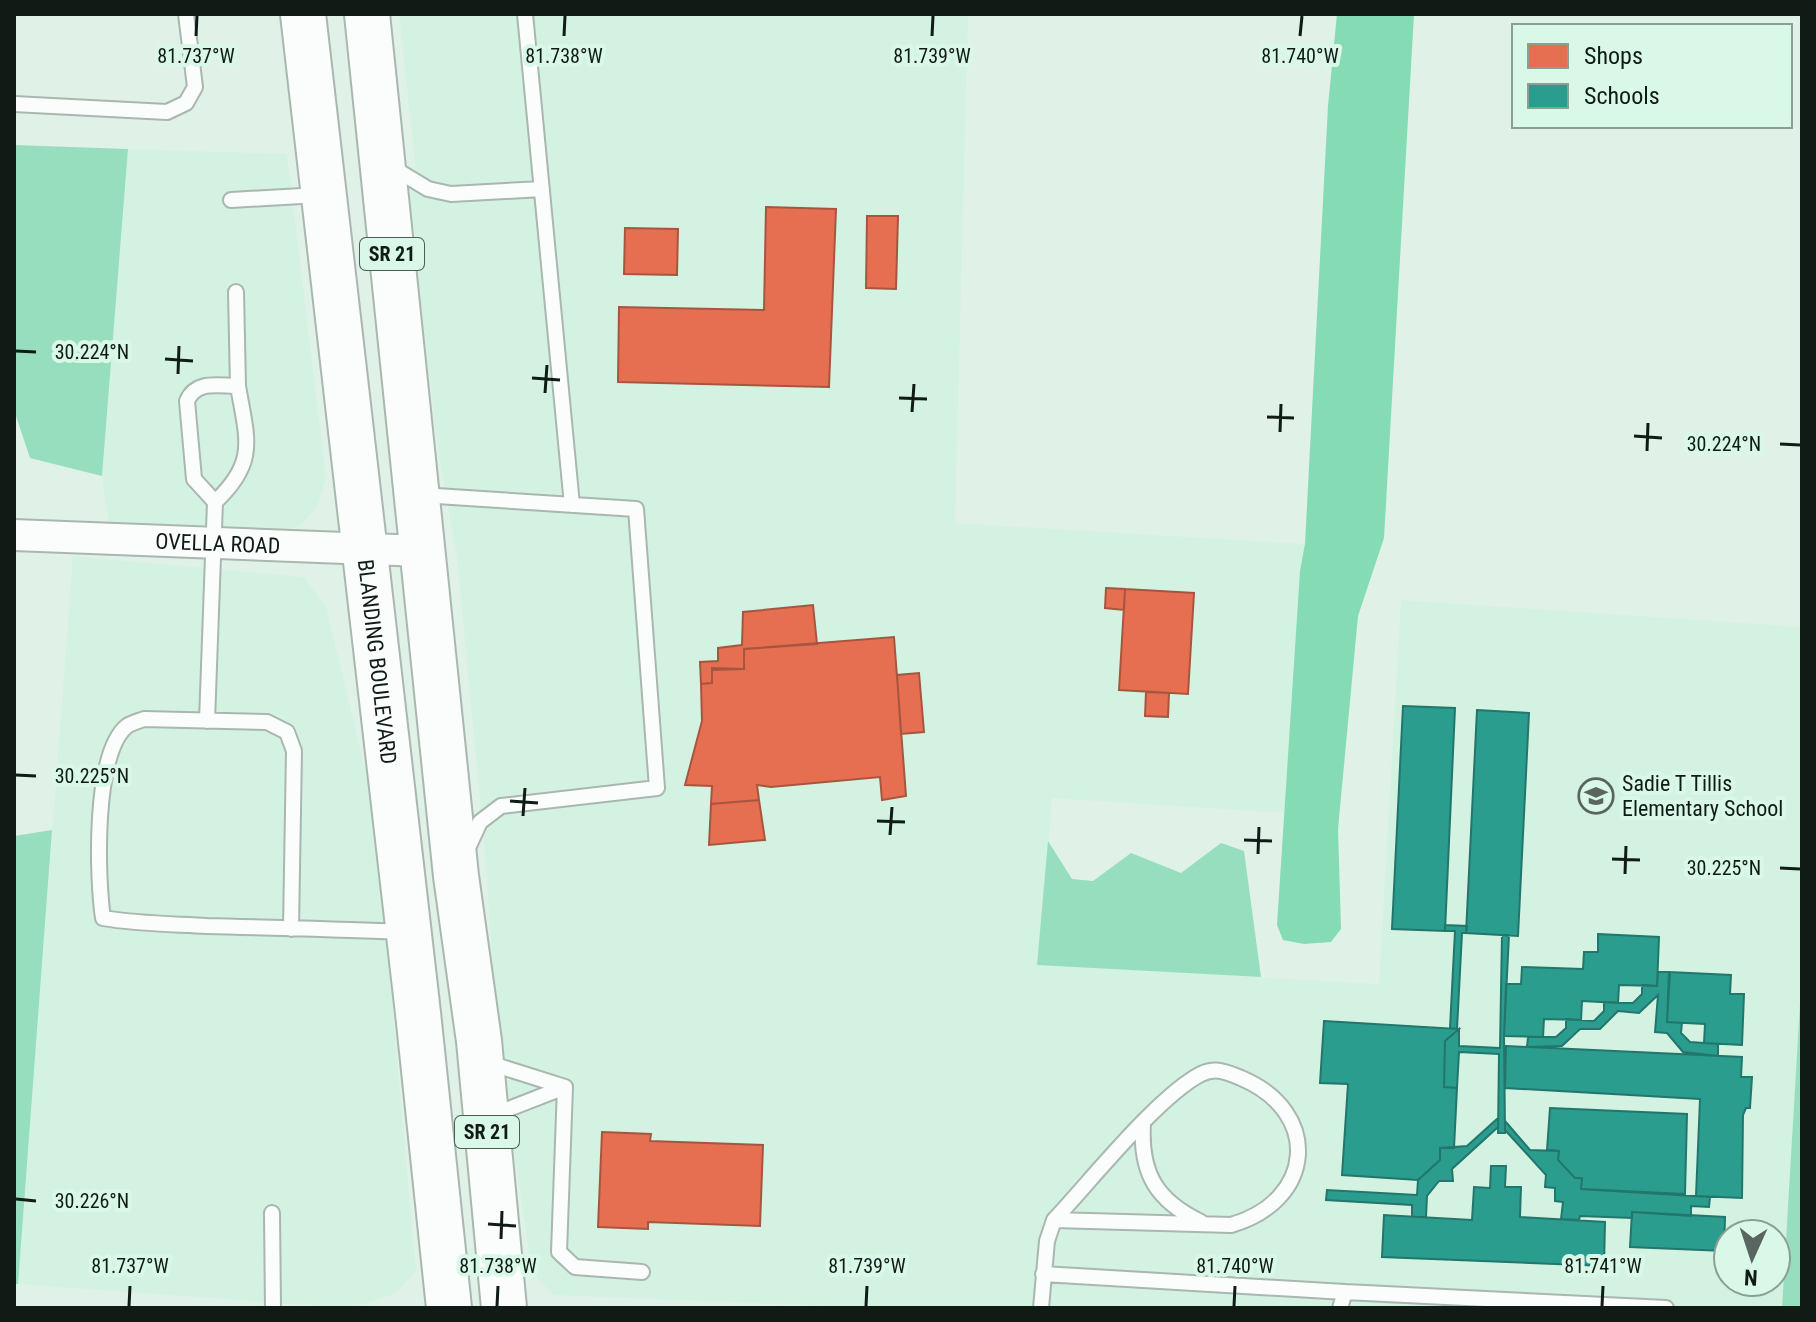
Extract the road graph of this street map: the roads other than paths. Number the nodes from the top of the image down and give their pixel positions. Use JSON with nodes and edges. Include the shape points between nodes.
{"nodes":[{"id":1,"x":186,"y":14,"type":"edge"},
{"id":2,"x":303,"y":14,"type":"edge"},
{"id":3,"x":367,"y":14,"type":"edge"},
{"id":4,"x":525,"y":14,"type":"edge"},
{"id":5,"x":14,"y":104,"type":"edge"},
{"id":6,"x":382,"y":161,"type":"junction"},
{"id":7,"x":542,"y":189,"type":"junction"},
{"id":8,"x":324,"y":194,"type":"junction"},
{"id":9,"x":231,"y":200,"type":"dead end"},
{"id":10,"x":236,"y":292,"type":"dead end"},
{"id":11,"x":238,"y":386,"type":"junction"},
{"id":12,"x":417,"y":495,"type":"junction"},
{"id":13,"x":215,"y":502,"type":"junction"},
{"id":14,"x":572,"y":505,"type":"junction"},
{"id":15,"x":14,"y":535,"type":"edge"},
{"id":16,"x":212,"y":544,"type":"junction"},
{"id":17,"x":364,"y":548,"type":"junction"},
{"id":18,"x":422,"y":551,"type":"junction"},
{"id":19,"x":207,"y":721,"type":"junction"},
{"id":20,"x":456,"y":876,"type":"junction"},
{"id":21,"x":291,"y":929,"type":"junction"},
{"id":22,"x":409,"y":933,"type":"junction"},
{"id":23,"x":480,"y":1049,"type":"junction"},
{"id":24,"x":565,"y":1087,"type":"junction"},
{"id":25,"x":486,"y":1120,"type":"junction"},
{"id":26,"x":1143,"y":1124,"type":"junction"},
{"id":27,"x":272,"y":1213,"type":"dead end"},
{"id":28,"x":1054,"y":1220,"type":"junction"},
{"id":29,"x":1205,"y":1224,"type":"junction"},
{"id":30,"x":642,"y":1272,"type":"dead end"},
{"id":31,"x":1043,"y":1274,"type":"junction"},
{"id":32,"x":1345,"y":1292,"type":"junction"},
{"id":33,"x":273,"y":1308,"type":"edge"},
{"id":34,"x":449,"y":1308,"type":"edge"},
{"id":35,"x":504,"y":1308,"type":"edge"},
{"id":36,"x":1041,"y":1308,"type":"edge"},
{"id":37,"x":1340,"y":1308,"type":"edge"},
{"id":38,"x":1666,"y":1308,"type":"edge"}],
"edges":[{"from":1,"to":5,"type":"lane","via":[[195,87],[186,103],[167,112]]},
{"from":2,"to":8,"type":"main road","name":"BLANDING BOULEVARD","number":"SR 21"},
{"from":3,"to":6,"type":"main road","number":"SR 21"},
{"from":4,"to":7,"type":"lane"},
{"from":6,"to":7,"type":"lane","via":[[428,189],[451,194]]},
{"from":6,"to":12,"type":"main road","number":"SR 21"},
{"from":7,"to":14,"type":"lane"},
{"from":8,"to":9,"type":"lane"},
{"from":8,"to":17,"type":"main road","name":"BLANDING BOULEVARD","number":"SR 21"},
{"from":10,"to":11,"type":"lane"},
{"from":11,"to":13,"type":"lane","via":[[247,435],[245,463],[237,481]]},
{"from":11,"to":13,"type":"lane","via":[[198,386],[187,401],[194,479]]},
{"from":12,"to":14,"type":"lane"},
{"from":12,"to":18,"type":"main road","number":"SR 21"},
{"from":13,"to":16,"type":"lane"},
{"from":14,"to":20,"type":"lane","via":[[636,509],[657,788],[501,806],[480,822]]},
{"from":15,"to":16,"type":"street","name":"OVELLA ROAD"},
{"from":16,"to":17,"type":"street","name":"OVELLA ROAD"},
{"from":16,"to":19,"type":"lane"},
{"from":17,"to":18,"type":"street","name":"OVELLA ROAD"},
{"from":17,"to":22,"type":"main road","name":"BLANDING BOULEVARD","number":"SR 21"},
{"from":18,"to":20,"type":"main road","number":"SR 21"},
{"from":19,"to":21,"type":"lane","via":[[267,722],[287,732],[294,751]]},
{"from":19,"to":21,"type":"lane","via":[[144,719],[126,726],[113,745],[100,803],[103,918]]},
{"from":20,"to":23,"type":"main road","number":"SR 21"},
{"from":21,"to":22,"type":"lane"},
{"from":22,"to":23,"type":"main road","via":[[436,953],[447,997]]},
{"from":22,"to":34,"type":"main road","name":"BLANDING BOULEVARD","number":"SR 21"},
{"from":23,"to":24,"type":"lane","via":[[504,1070]]},
{"from":23,"to":25,"type":"main road","number":"SR 21"},
{"from":24,"to":25,"type":"lane","via":[[502,1108]]},
{"from":24,"to":30,"type":"lane","via":[[559,1252],[575,1267]]},
{"from":25,"to":35,"type":"main road","number":"SR 21"},
{"from":26,"to":28,"type":"lane"},
{"from":26,"to":29,"type":"lane","via":[[1147,1167],[1156,1188],[1173,1207]]},
{"from":26,"to":29,"type":"lane","via":[[1198,1076],[1223,1070],[1254,1083],[1289,1113],[1297,1136],[1297,1164],[1283,1195],[1231,1225]]},
{"from":27,"to":33,"type":"lane"},
{"from":28,"to":29,"type":"lane"},
{"from":28,"to":31,"type":"lane"},
{"from":31,"to":32,"type":"lane"},
{"from":31,"to":36,"type":"lane"},
{"from":32,"to":37,"type":"lane"},
{"from":32,"to":38,"type":"lane"}]}
